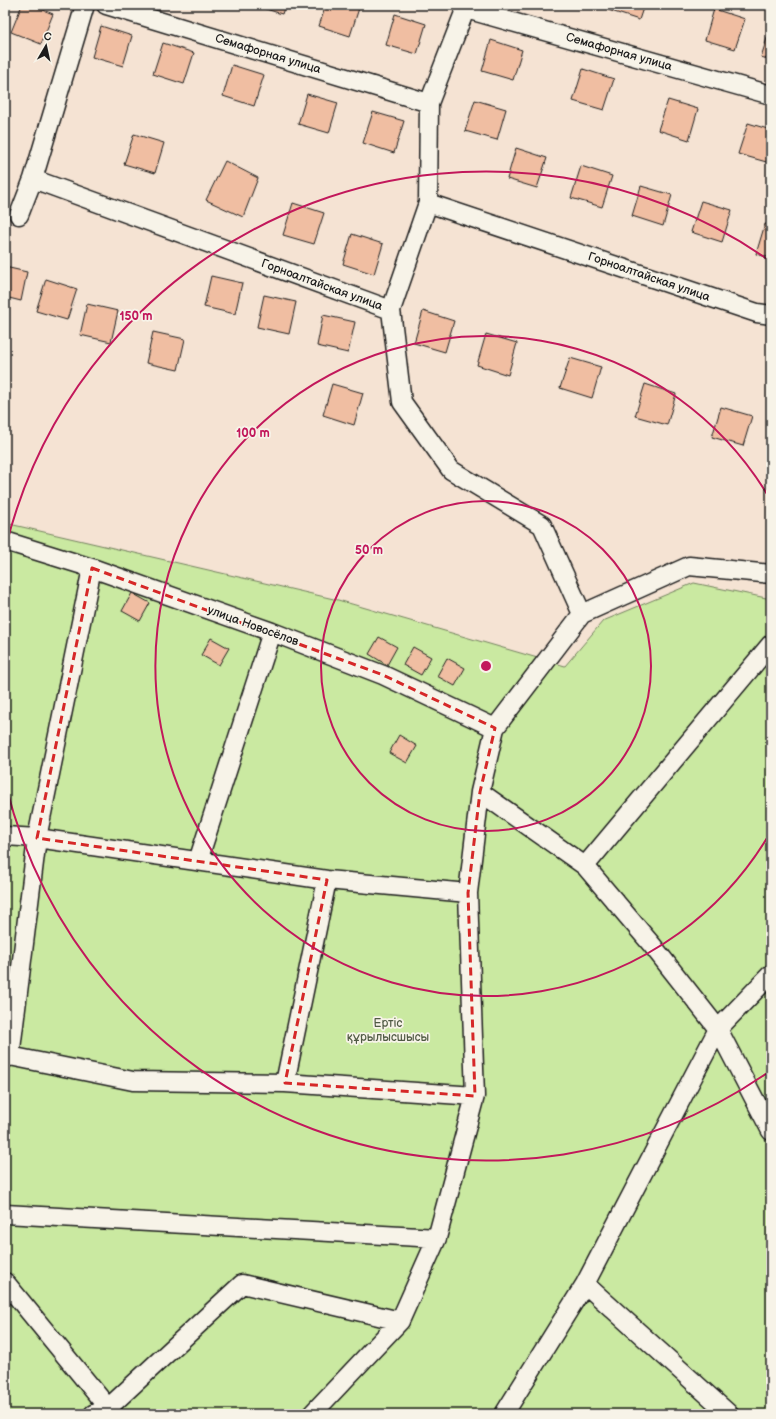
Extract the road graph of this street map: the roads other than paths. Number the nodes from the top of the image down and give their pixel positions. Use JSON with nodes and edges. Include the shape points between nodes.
{"nodes":[{"id":1,"x":85,"y":5,"type":"edge"},
{"id":2,"x":106,"y":5,"type":"edge"},
{"id":3,"x":467,"y":7,"type":"edge"},
{"id":4,"x":771,"y":95,"type":"edge"},
{"id":5,"x":429,"y":103,"type":"junction"},
{"id":6,"x":33,"y":179,"type":"junction"},
{"id":7,"x":428,"y":203,"type":"junction"},
{"id":8,"x":19,"y":215,"type":"dead end"},
{"id":9,"x":391,"y":310,"type":"junction"},
{"id":10,"x":771,"y":315,"type":"edge"},
{"id":11,"x":5,"y":541,"type":"edge"},
{"id":12,"x":92,"y":568,"type":"junction"},
{"id":13,"x":771,"y":574,"type":"edge"},
{"id":14,"x":582,"y":614,"type":"junction"},
{"id":15,"x":272,"y":632,"type":"junction"},
{"id":16,"x":771,"y":644,"type":"edge"},
{"id":17,"x":494,"y":728,"type":"junction"},
{"id":18,"x":480,"y":792,"type":"junction"},
{"id":19,"x":5,"y":836,"type":"edge"},
{"id":20,"x":37,"y":838,"type":"junction"},
{"id":21,"x":198,"y":861,"type":"junction"},
{"id":22,"x":585,"y":866,"type":"junction"},
{"id":23,"x":327,"y":880,"type":"junction"},
{"id":24,"x":468,"y":894,"type":"junction"},
{"id":25,"x":771,"y":974,"type":"edge"},
{"id":26,"x":718,"y":1029,"type":"junction"},
{"id":27,"x":8,"y":1056,"type":"edge"},
{"id":28,"x":285,"y":1083,"type":"junction"},
{"id":29,"x":475,"y":1096,"type":"junction"},
{"id":30,"x":771,"y":1131,"type":"edge"},
{"id":31,"x":5,"y":1214,"type":"edge"},
{"id":32,"x":437,"y":1238,"type":"junction"},
{"id":33,"x":5,"y":1282,"type":"edge"},
{"id":34,"x":585,"y":1284,"type":"junction"},
{"id":35,"x":400,"y":1321,"type":"junction"},
{"id":36,"x":105,"y":1412,"type":"edge"},
{"id":37,"x":312,"y":1414,"type":"edge"},
{"id":38,"x":504,"y":1414,"type":"edge"},
{"id":39,"x":729,"y":1414,"type":"edge"}],
"edges":[{"from":1,"to":6,"type":"street"},
{"from":2,"to":5,"type":"street","name":"Семафорная улица"},
{"from":3,"to":4,"type":"street","name":"Семафорная улица"},
{"from":3,"to":5,"type":"street"},
{"from":5,"to":7,"type":"street"},
{"from":6,"to":8,"type":"street"},
{"from":6,"to":9,"type":"street","name":"Горноалтайская улица"},
{"from":7,"to":9,"type":"street","name":"Горноалтайская улица"},
{"from":7,"to":10,"type":"street","name":"Горноалтайская улица","via":[[757,313]]},
{"from":9,"to":14,"type":"street","via":[[402,402],[451,470],[542,525]]},
{"from":11,"to":12,"type":"street","name":"улица Новосёлов"},
{"from":12,"to":15,"type":"street","name":"улица Новосёлов"},
{"from":12,"to":20,"type":"street"},
{"from":13,"to":14,"type":"street","via":[[689,566]]},
{"from":14,"to":17,"type":"street"},
{"from":15,"to":17,"type":"street","name":"улица Новосёлов","via":[[383,674]]},
{"from":15,"to":21,"type":"street"},
{"from":16,"to":22,"type":"street"},
{"from":17,"to":18,"type":"street"},
{"from":18,"to":22,"type":"street"},
{"from":18,"to":24,"type":"street"},
{"from":19,"to":20,"type":"street"},
{"from":20,"to":21,"type":"street"},
{"from":20,"to":27,"type":"street"},
{"from":21,"to":23,"type":"street"},
{"from":22,"to":26,"type":"street"},
{"from":23,"to":24,"type":"street"},
{"from":23,"to":28,"type":"street"},
{"from":24,"to":29,"type":"street"},
{"from":25,"to":26,"type":"street"},
{"from":26,"to":30,"type":"street"},
{"from":26,"to":34,"type":"street"},
{"from":27,"to":28,"type":"street","via":[[133,1081]]},
{"from":28,"to":29,"type":"street"},
{"from":29,"to":32,"type":"street"},
{"from":31,"to":32,"type":"street"},
{"from":32,"to":35,"type":"street"},
{"from":33,"to":36,"type":"street"},
{"from":34,"to":38,"type":"street"},
{"from":34,"to":39,"type":"street"},
{"from":35,"to":36,"type":"street","via":[[242,1284]]},
{"from":35,"to":37,"type":"street"}]}
